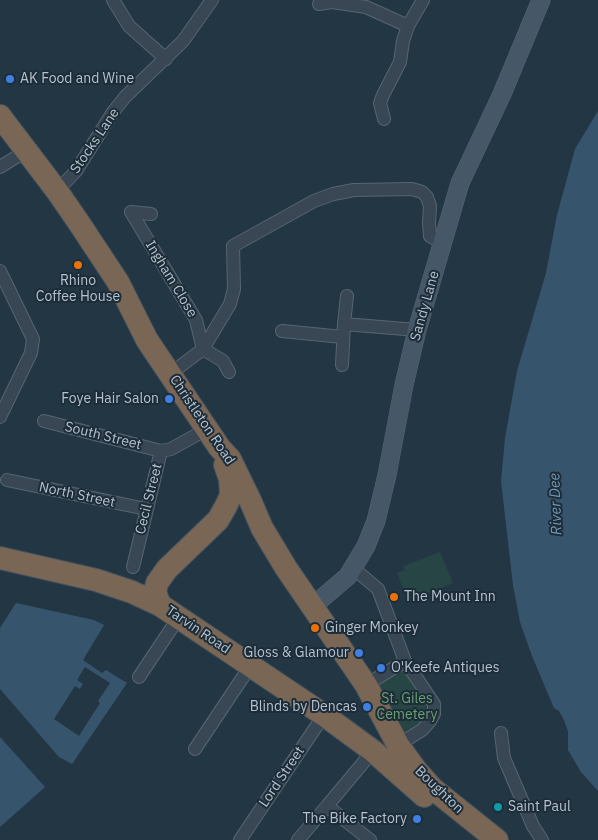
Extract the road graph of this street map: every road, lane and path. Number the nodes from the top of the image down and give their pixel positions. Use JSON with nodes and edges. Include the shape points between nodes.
{"nodes":[{"id":1,"x":113,"y":0,"type":"edge"},
{"id":2,"x":212,"y":0,"type":"edge"},
{"id":3,"x":423,"y":0,"type":"edge"},
{"id":4,"x":541,"y":0,"type":"edge"},
{"id":5,"x":328,"y":2,"type":"edge"},
{"id":6,"x":408,"y":26,"type":"junction"},
{"id":7,"x":166,"y":59,"type":"junction"},
{"id":8,"x":0,"y":116,"type":"edge"},
{"id":9,"x":384,"y":120,"type":"dead end"},
{"id":10,"x":26,"y":151,"type":"junction"},
{"id":11,"x":0,"y":167,"type":"edge"},
{"id":12,"x":57,"y":191,"type":"junction"},
{"id":13,"x":151,"y":214,"type":"dead end"},
{"id":14,"x":442,"y":243,"type":"junction"},
{"id":15,"x":0,"y":271,"type":"edge"},
{"id":16,"x":347,"y":296,"type":"dead end"},
{"id":17,"x":344,"y":330,"type":"junction"},
{"id":18,"x":417,"y":330,"type":"junction"},
{"id":19,"x":282,"y":331,"type":"dead end"},
{"id":20,"x":202,"y":349,"type":"junction"},
{"id":21,"x":342,"y":365,"type":"dead end"},
{"id":22,"x":229,"y":372,"type":"dead end"},
{"id":23,"x":170,"y":374,"type":"junction"},
{"id":24,"x":0,"y":417,"type":"edge"},
{"id":25,"x":44,"y":421,"type":"dead end"},
{"id":26,"x":213,"y":438,"type":"junction"},
{"id":27,"x":161,"y":451,"type":"junction"},
{"id":28,"x":7,"y":480,"type":"dead end"},
{"id":29,"x":146,"y":510,"type":"junction"},
{"id":30,"x":218,"y":520,"type":"junction"},
{"id":31,"x":262,"y":528,"type":"junction"},
{"id":32,"x":0,"y":558,"type":"edge"},
{"id":33,"x":132,"y":568,"type":"dead end"},
{"id":34,"x":354,"y":568,"type":"junction"},
{"id":35,"x":167,"y":570,"type":"junction"},
{"id":36,"x":118,"y":587,"type":"junction"},
{"id":37,"x":160,"y":605,"type":"junction"},
{"id":38,"x":313,"y":606,"type":"junction"},
{"id":39,"x":180,"y":617,"type":"junction"},
{"id":40,"x":405,"y":661,"type":"junction"},
{"id":41,"x":251,"y":665,"type":"junction"},
{"id":42,"x":139,"y":677,"type":"dead end"},
{"id":43,"x":366,"y":686,"type":"junction"},
{"id":44,"x":324,"y":715,"type":"junction"},
{"id":45,"x":501,"y":733,"type":"dead end"},
{"id":46,"x":394,"y":738,"type":"junction"},
{"id":47,"x":195,"y":749,"type":"dead end"},
{"id":48,"x":373,"y":751,"type":"junction"},
{"id":49,"x":327,"y":806,"type":"junction"},
{"id":50,"x":240,"y":840,"type":"edge"},
{"id":51,"x":298,"y":840,"type":"edge"},
{"id":52,"x":370,"y":840,"type":"edge"},
{"id":53,"x":476,"y":840,"type":"edge"},
{"id":54,"x":496,"y":840,"type":"edge"},
{"id":55,"x":542,"y":840,"type":"edge"}],
"edges":[{"from":1,"to":7,"type":"street","via":[[129,26]]},
{"from":2,"to":7,"type":"street","name":"Stocks Lane"},
{"from":3,"to":6,"type":"street"},
{"from":4,"to":14,"type":"main road","name":"Sandy Lane","via":[[460,183]]},
{"from":5,"to":6,"type":"street","via":[[366,7]]},
{"from":6,"to":9,"type":"street","via":[[402,40],[400,62],[380,103]]},
{"from":7,"to":12,"type":"street","name":"Stocks Lane","via":[[119,104],[76,171]]},
{"from":8,"to":10,"type":"highway","name":"Christleton Road"},
{"from":10,"to":11,"type":"street"},
{"from":10,"to":12,"type":"highway","name":"Christleton Road"},
{"from":12,"to":23,"type":"highway","name":"Christleton Road","via":[[118,282],[147,340]]},
{"from":13,"to":20,"type":"street","name":"Ingham Close","via":[[131,212],[196,320]]},
{"from":14,"to":18,"type":"main road","name":"Sandy Lane"},
{"from":14,"to":20,"type":"street","via":[[430,236],[430,206],[422,192],[412,189],[354,190],[314,201],[233,246],[234,289],[230,304]]},
{"from":15,"to":24,"type":"street","via":[[33,339],[31,353]]},
{"from":16,"to":17,"type":"street"},
{"from":17,"to":18,"type":"street"},
{"from":17,"to":19,"type":"street"},
{"from":17,"to":21,"type":"street"},
{"from":18,"to":34,"type":"main road","name":"Sandy Lane","via":[[376,521]]},
{"from":20,"to":22,"type":"street","via":[[223,361]]},
{"from":20,"to":23,"type":"street"},
{"from":23,"to":26,"type":"highway","name":"Christleton Road"},
{"from":25,"to":27,"type":"street","name":"South Street"},
{"from":26,"to":27,"type":"street","name":"Cecil Street"},
{"from":26,"to":30,"type":"highway","via":[[230,479],[231,495]]},
{"from":26,"to":31,"type":"highway","name":"Christleton Road","via":[[236,469]]},
{"from":27,"to":29,"type":"street","name":"Cecil Street"},
{"from":28,"to":29,"type":"street","name":"North Street"},
{"from":29,"to":33,"type":"street","name":"Cecil Street"},
{"from":30,"to":31,"type":"highway","via":[[236,512],[244,513]]},
{"from":30,"to":35,"type":"highway"},
{"from":31,"to":38,"type":"highway","name":"Christleton Road"},
{"from":32,"to":36,"type":"highway","name":"Tarvin Road"},
{"from":34,"to":38,"type":"main road","name":"Sandy Lane"},
{"from":34,"to":40,"type":"street","via":[[378,589]]},
{"from":35,"to":36,"type":"highway","via":[[142,585]]},
{"from":35,"to":37,"type":"highway","via":[[157,583],[155,592]]},
{"from":36,"to":37,"type":"highway","name":"Tarvin Road"},
{"from":37,"to":39,"type":"highway","name":"Tarvin Road"},
{"from":38,"to":43,"type":"highway","name":"Christleton Road"},
{"from":39,"to":41,"type":"highway","name":"Tarvin Road"},
{"from":39,"to":42,"type":"street"},
{"from":40,"to":43,"type":"street"},
{"from":40,"to":46,"type":"street","via":[[434,704],[434,714],[422,730]]},
{"from":41,"to":44,"type":"highway","name":"Tarvin Road"},
{"from":41,"to":47,"type":"street"},
{"from":43,"to":46,"type":"highway","name":"Christleton Road"},
{"from":44,"to":48,"type":"highway","name":"Tarvin Road"},
{"from":44,"to":50,"type":"street","name":"Lord Street"},
{"from":45,"to":55,"type":"street","via":[[504,758]]},
{"from":46,"to":48,"type":"highway"},
{"from":46,"to":54,"type":"highway","name":"Boughton","via":[[432,788]]},
{"from":48,"to":49,"type":"street"},
{"from":48,"to":53,"type":"highway","name":"Boughton"},
{"from":49,"to":51,"type":"street"},
{"from":49,"to":52,"type":"street"}]}
